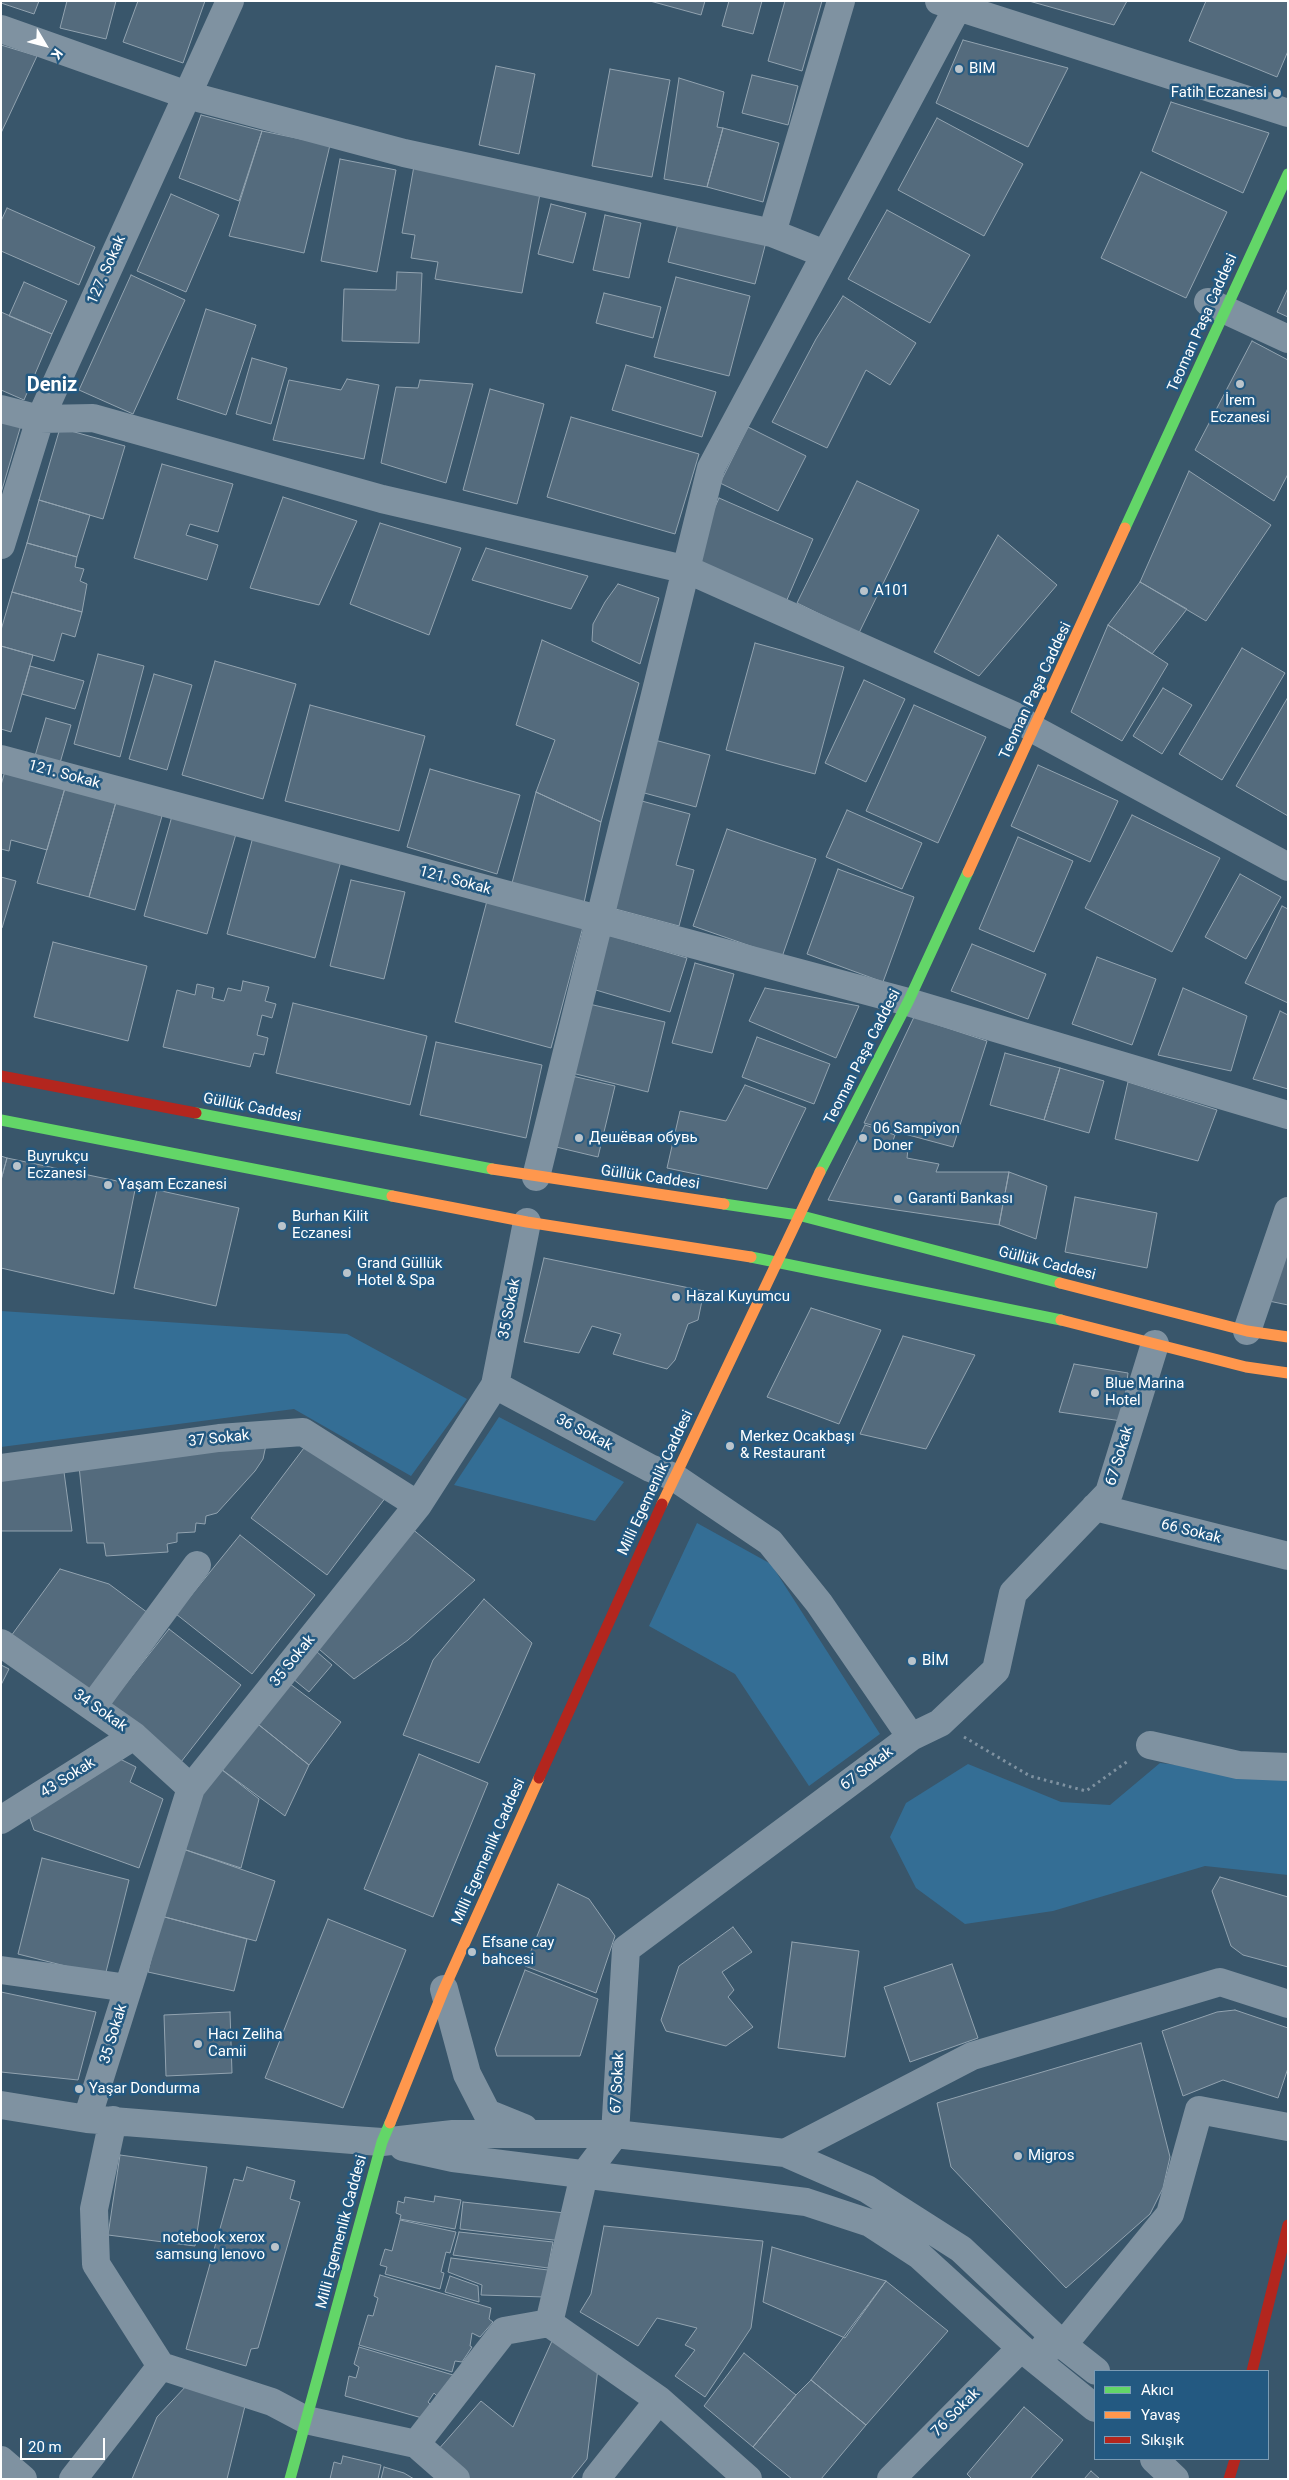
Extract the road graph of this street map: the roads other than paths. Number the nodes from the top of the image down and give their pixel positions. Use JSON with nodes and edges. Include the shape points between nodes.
{"nodes":[{"id":1,"x":230,"y":1,"type":"edge"},
{"id":2,"x":841,"y":1,"type":"edge"},
{"id":3,"x":952,"y":3,"type":"edge"},
{"id":4,"x":1,"y":29,"type":"edge"},
{"id":5,"x":187,"y":95,"type":"junction"},
{"id":6,"x":1288,"y":113,"type":"edge"},
{"id":7,"x":1288,"y":174,"type":"edge"},
{"id":8,"x":772,"y":233,"type":"junction"},
{"id":9,"x":825,"y":254,"type":"junction"},
{"id":10,"x":1217,"y":305,"type":"junction"},
{"id":11,"x":1288,"y":339,"type":"edge"},
{"id":12,"x":1,"y":409,"type":"edge"},
{"id":13,"x":40,"y":419,"type":"junction"},
{"id":14,"x":1,"y":545,"type":"edge"},
{"id":15,"x":688,"y":570,"type":"junction"},
{"id":16,"x":1035,"y":730,"type":"junction"},
{"id":17,"x":1,"y":759,"type":"edge"},
{"id":18,"x":1287,"y":865,"type":"edge"},
{"id":19,"x":600,"y":920,"type":"junction"},
{"id":20,"x":908,"y":1002,"type":"junction"},
{"id":21,"x":1,"y":1076,"type":"edge"},
{"id":22,"x":1288,"y":1115,"type":"edge"},
{"id":23,"x":1,"y":1120,"type":"edge"},
{"id":24,"x":536,"y":1178,"type":"junction"},
{"id":25,"x":1288,"y":1211,"type":"edge"},
{"id":26,"x":798,"y":1215,"type":"junction"},
{"id":27,"x":527,"y":1222,"type":"junction"},
{"id":28,"x":776,"y":1261,"type":"junction"},
{"id":29,"x":1247,"y":1331,"type":"junction"},
{"id":30,"x":1288,"y":1337,"type":"edge"},
{"id":31,"x":1154,"y":1344,"type":"junction"},
{"id":32,"x":1288,"y":1373,"type":"edge"},
{"id":33,"x":495,"y":1386,"type":"junction"},
{"id":34,"x":1,"y":1468,"type":"edge"},
{"id":35,"x":674,"y":1477,"type":"junction"},
{"id":36,"x":418,"y":1505,"type":"junction"},
{"id":37,"x":1095,"y":1507,"type":"junction"},
{"id":38,"x":1288,"y":1556,"type":"edge"},
{"id":39,"x":196,"y":1565,"type":"dead end"},
{"id":40,"x":1,"y":1643,"type":"edge"},
{"id":41,"x":93,"y":1706,"type":"junction"},
{"id":42,"x":134,"y":1736,"type":"junction"},
{"id":43,"x":910,"y":1737,"type":"junction"},
{"id":44,"x":1150,"y":1745,"type":"road end"},
{"id":45,"x":1288,"y":1767,"type":"edge"},
{"id":46,"x":191,"y":1788,"type":"junction"},
{"id":47,"x":1,"y":1820,"type":"edge"},
{"id":48,"x":1,"y":1970,"type":"edge"},
{"id":49,"x":128,"y":1988,"type":"junction"},
{"id":50,"x":444,"y":1989,"type":"junction"},
{"id":51,"x":1288,"y":2004,"type":"edge"},
{"id":52,"x":1,"y":2105,"type":"edge"},
{"id":53,"x":100,"y":2119,"type":"junction"},
{"id":54,"x":1288,"y":2127,"type":"edge"},
{"id":55,"x":537,"y":2134,"type":"junction"},
{"id":56,"x":615,"y":2134,"type":"junction"},
{"id":57,"x":382,"y":2142,"type":"junction"},
{"id":58,"x":785,"y":2153,"type":"junction"},
{"id":59,"x":584,"y":2174,"type":"junction"},
{"id":60,"x":1288,"y":2225,"type":"edge"},
{"id":61,"x":549,"y":2323,"type":"junction"},
{"id":62,"x":1063,"y":2345,"type":"junction"},
{"id":63,"x":1021,"y":2348,"type":"junction"},
{"id":64,"x":161,"y":2366,"type":"junction"},
{"id":65,"x":1095,"y":2370,"type":"edge"},
{"id":66,"x":1252,"y":2370,"type":"edge"},
{"id":67,"x":659,"y":2400,"type":"junction"},
{"id":68,"x":1094,"y":2407,"type":"edge"},
{"id":69,"x":306,"y":2420,"type":"junction"},
{"id":70,"x":416,"y":2444,"type":"junction"},
{"id":71,"x":1,"y":2460,"type":"edge"},
{"id":72,"x":1155,"y":2460,"type":"edge"},
{"id":73,"x":1236,"y":2460,"type":"edge"},
{"id":74,"x":23,"y":2479,"type":"edge"},
{"id":75,"x":73,"y":2479,"type":"edge"},
{"id":76,"x":290,"y":2479,"type":"edge"},
{"id":77,"x":456,"y":2479,"type":"edge"},
{"id":78,"x":596,"y":2479,"type":"edge"},
{"id":79,"x":748,"y":2479,"type":"edge"},
{"id":80,"x":892,"y":2479,"type":"edge"},
{"id":81,"x":1175,"y":2479,"type":"edge"},
{"id":82,"x":1229,"y":2479,"type":"edge"}],
"edges":[{"from":1,"to":5,"type":"street","name":"127. Sokak"},
{"from":2,"to":8,"type":"street"},
{"from":3,"to":6,"type":"street"},
{"from":3,"to":9,"type":"street"},
{"from":4,"to":5,"type":"street"},
{"from":5,"to":8,"type":"street","via":[[404,153]]},
{"from":5,"to":13,"type":"street","name":"127. Sokak"},
{"from":7,"to":10,"type":"main road","name":"Teoman Paşa Caddesi"},
{"from":8,"to":9,"type":"street"},
{"from":9,"to":15,"type":"street","via":[[711,468]]},
{"from":10,"to":11,"type":"street"},
{"from":10,"to":16,"type":"main road","name":"Teoman Paşa Caddesi"},
{"from":12,"to":13,"type":"street"},
{"from":13,"to":14,"type":"street","name":"127. Sokak"},
{"from":13,"to":15,"type":"street","via":[[93,418],[382,499]]},
{"from":15,"to":16,"type":"street","via":[[1017,717]]},
{"from":15,"to":19,"type":"street"},
{"from":16,"to":18,"type":"street"},
{"from":16,"to":20,"type":"main road","name":"Teoman Paşa Caddesi"},
{"from":17,"to":19,"type":"street","name":"121. Sokak"},
{"from":19,"to":20,"type":"street","name":"121. Sokak"},
{"from":19,"to":24,"type":"street"},
{"from":20,"to":22,"type":"street","name":"121. Sokak"},
{"from":20,"to":26,"type":"main road","name":"Teoman Paşa Caddesi"},
{"from":21,"to":24,"type":"main road","name":"Güllük Caddesi"},
{"from":23,"to":27,"type":"main road"},
{"from":24,"to":26,"type":"main road","name":"Güllük Caddesi"},
{"from":25,"to":29,"type":"street"},
{"from":26,"to":28,"type":"main road","name":"Teoman Paşa Caddesi"},
{"from":26,"to":29,"type":"main road","name":"Güllük Caddesi"},
{"from":27,"to":28,"type":"main road"},
{"from":27,"to":33,"type":"street","name":"35 Sokak"},
{"from":28,"to":31,"type":"main road","via":[[1045,1316]]},
{"from":28,"to":35,"type":"main road","name":"Milli Egemenlik Caddesi"},
{"from":29,"to":30,"type":"main road","name":"Güllük Caddesi"},
{"from":31,"to":32,"type":"main road","via":[[1246,1367]]},
{"from":31,"to":37,"type":"street","name":"67 Sokak","via":[[1109,1493]]},
{"from":33,"to":35,"type":"street","name":"36 Sokak","via":[[650,1468]]},
{"from":33,"to":36,"type":"street","name":"35 Sokak"},
{"from":34,"to":36,"type":"street","name":"37 Sokak","via":[[219,1438],[303,1432]]},
{"from":35,"to":43,"type":"street","name":"36 Sokak","via":[[770,1542],[819,1603]]},
{"from":35,"to":50,"type":"main road","name":"Milli Egemenlik Caddesi"},
{"from":36,"to":46,"type":"street","name":"35 Sokak"},
{"from":37,"to":38,"type":"street","name":"66 Sokak"},
{"from":37,"to":43,"type":"street","name":"67 Sokak","via":[[1013,1593],[996,1670],[940,1723]]},
{"from":39,"to":41,"type":"street"},
{"from":40,"to":41,"type":"street","name":"34 Sokak"},
{"from":41,"to":42,"type":"street","name":"34 Sokak"},
{"from":42,"to":46,"type":"street","name":"34 Sokak"},
{"from":42,"to":47,"type":"street","name":"43 Sokak"},
{"from":43,"to":56,"type":"street","name":"67 Sokak","via":[[626,1950]]},
{"from":44,"to":45,"type":"street","via":[[1238,1765]]},
{"from":46,"to":49,"type":"street","name":"35 Sokak"},
{"from":48,"to":49,"type":"street"},
{"from":49,"to":53,"type":"street","name":"35 Sokak"},
{"from":50,"to":55,"type":"street","via":[[467,2074],[487,2113]]},
{"from":50,"to":57,"type":"main road","name":"Milli Egemenlik Caddesi"},
{"from":51,"to":58,"type":"street","via":[[1220,1982],[1211,1984],[972,2056]]},
{"from":52,"to":53,"type":"street"},
{"from":53,"to":57,"type":"street"},
{"from":53,"to":64,"type":"street","name":"35 Sokak","via":[[94,2209],[96,2264]]},
{"from":54,"to":62,"type":"street","via":[[1199,2110],[1170,2214]]},
{"from":55,"to":56,"type":"street"},
{"from":55,"to":57,"type":"street","via":[[453,2134]]},
{"from":56,"to":58,"type":"street"},
{"from":56,"to":59,"type":"street","name":"67 Sokak"},
{"from":57,"to":59,"type":"street","via":[[454,2158]]},
{"from":57,"to":69,"type":"main road","name":"Milli Egemenlik Caddesi"},
{"from":58,"to":62,"type":"street","via":[[867,2189],[961,2249]]},
{"from":59,"to":61,"type":"street"},
{"from":59,"to":63,"type":"street","via":[[806,2202],[870,2223],[919,2255]]},
{"from":60,"to":66,"type":"main road"},
{"from":61,"to":67,"type":"street"},
{"from":61,"to":70,"type":"street","via":[[504,2331]]},
{"from":62,"to":63,"type":"street"},
{"from":62,"to":65,"type":"street"},
{"from":63,"to":68,"type":"street"},
{"from":63,"to":80,"type":"street","name":"76 Sokak"},
{"from":64,"to":69,"type":"street","via":[[272,2402]]},
{"from":64,"to":75,"type":"street"},
{"from":67,"to":78,"type":"street"},
{"from":67,"to":79,"type":"street"},
{"from":69,"to":70,"type":"street"},
{"from":69,"to":76,"type":"main road","name":"Milli Egemenlik Caddesi"},
{"from":70,"to":77,"type":"street"},
{"from":71,"to":74,"type":"street"},
{"from":72,"to":81,"type":"street"},
{"from":73,"to":82,"type":"main road"}]}
